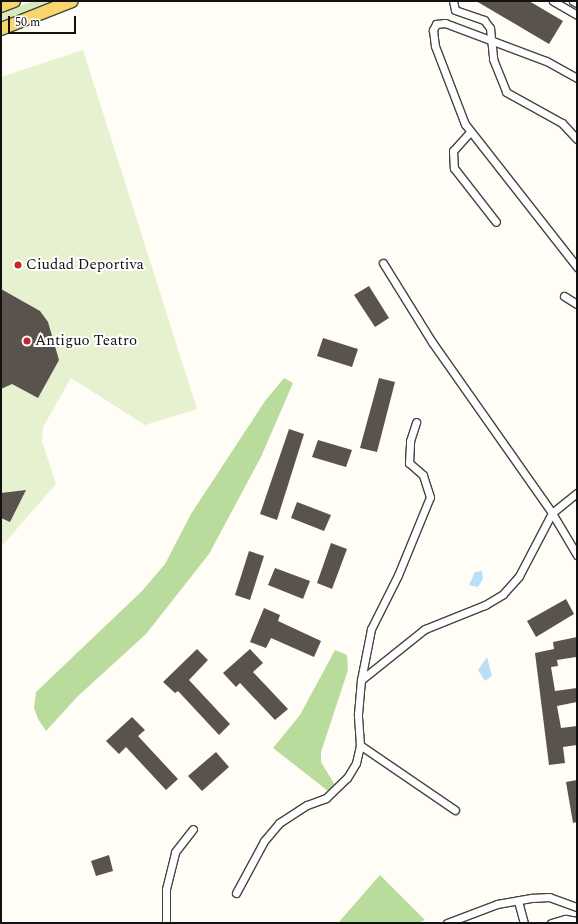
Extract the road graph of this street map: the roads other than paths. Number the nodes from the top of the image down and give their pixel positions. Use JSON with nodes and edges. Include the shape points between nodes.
{"nodes":[{"id":1,"x":72,"y":1,"type":"edge"},
{"id":2,"x":453,"y":1,"type":"edge"},
{"id":3,"x":553,"y":1,"type":"edge"},
{"id":4,"x":573,"y":1,"type":"edge"},
{"id":5,"x":577,"y":3,"type":"edge"},
{"id":6,"x":577,"y":15,"type":"edge"},
{"id":7,"x":1,"y":29,"type":"edge"},
{"id":8,"x":491,"y":40,"type":"junction"},
{"id":9,"x":577,"y":78,"type":"edge"},
{"id":10,"x":470,"y":132,"type":"junction"},
{"id":11,"x":577,"y":139,"type":"edge"},
{"id":12,"x":496,"y":222,"type":"dead end"},
{"id":13,"x":383,"y":263,"type":"dead end"},
{"id":14,"x":577,"y":267,"type":"edge"},
{"id":15,"x":564,"y":296,"type":"dead end"},
{"id":16,"x":577,"y":304,"type":"edge"},
{"id":17,"x":416,"y":422,"type":"dead end"},
{"id":18,"x":577,"y":493,"type":"edge"},
{"id":19,"x":552,"y":514,"type":"junction"},
{"id":20,"x":577,"y":555,"type":"edge"},
{"id":21,"x":361,"y":680,"type":"junction"},
{"id":22,"x":360,"y":745,"type":"junction"},
{"id":23,"x":455,"y":810,"type":"dead end"},
{"id":24,"x":193,"y":829,"type":"dead end"},
{"id":25,"x":236,"y":893,"type":"dead end"},
{"id":26,"x":518,"y":901,"type":"junction"},
{"id":27,"x":577,"y":907,"type":"edge"},
{"id":28,"x":457,"y":921,"type":"edge"},
{"id":29,"x":577,"y":921,"type":"edge"},
{"id":30,"x":166,"y":923,"type":"edge"},
{"id":31,"x":447,"y":923,"type":"edge"},
{"id":32,"x":524,"y":923,"type":"edge"},
{"id":33,"x":551,"y":923,"type":"edge"}],
"edges":[{"from":1,"to":7,"type":"main road"},
{"from":2,"to":8,"type":"street","via":[[455,10],[484,20],[490,28]]},
{"from":3,"to":6,"type":"street"},
{"from":4,"to":5,"type":"street"},
{"from":8,"to":9,"type":"street","via":[[546,61]]},
{"from":8,"to":10,"type":"street","via":[[445,23],[439,23],[433,30],[435,46]]},
{"from":8,"to":11,"type":"street","via":[[493,60],[506,92],[562,123]]},
{"from":10,"to":12,"type":"street","via":[[453,151],[454,168]]},
{"from":10,"to":14,"type":"street"},
{"from":13,"to":19,"type":"street","via":[[462,386]]},
{"from":15,"to":16,"type":"street"},
{"from":17,"to":21,"type":"street","via":[[410,441],[409,463],[423,475],[430,497],[398,575],[371,629]]},
{"from":18,"to":19,"type":"street"},
{"from":19,"to":20,"type":"street"},
{"from":19,"to":21,"type":"street","via":[[519,576],[503,594],[485,605],[424,629]]},
{"from":21,"to":22,"type":"street","via":[[358,714]]},
{"from":22,"to":23,"type":"street"},
{"from":22,"to":25,"type":"street","via":[[356,763],[337,789],[326,798],[279,823],[264,841]]},
{"from":24,"to":30,"type":"street","via":[[175,852],[166,889]]},
{"from":26,"to":27,"type":"street","via":[[549,897]]},
{"from":26,"to":28,"type":"street","via":[[497,904]]},
{"from":26,"to":32,"type":"street"},
{"from":28,"to":31,"type":"street"},
{"from":29,"to":33,"type":"street","via":[[565,919]]}]}
